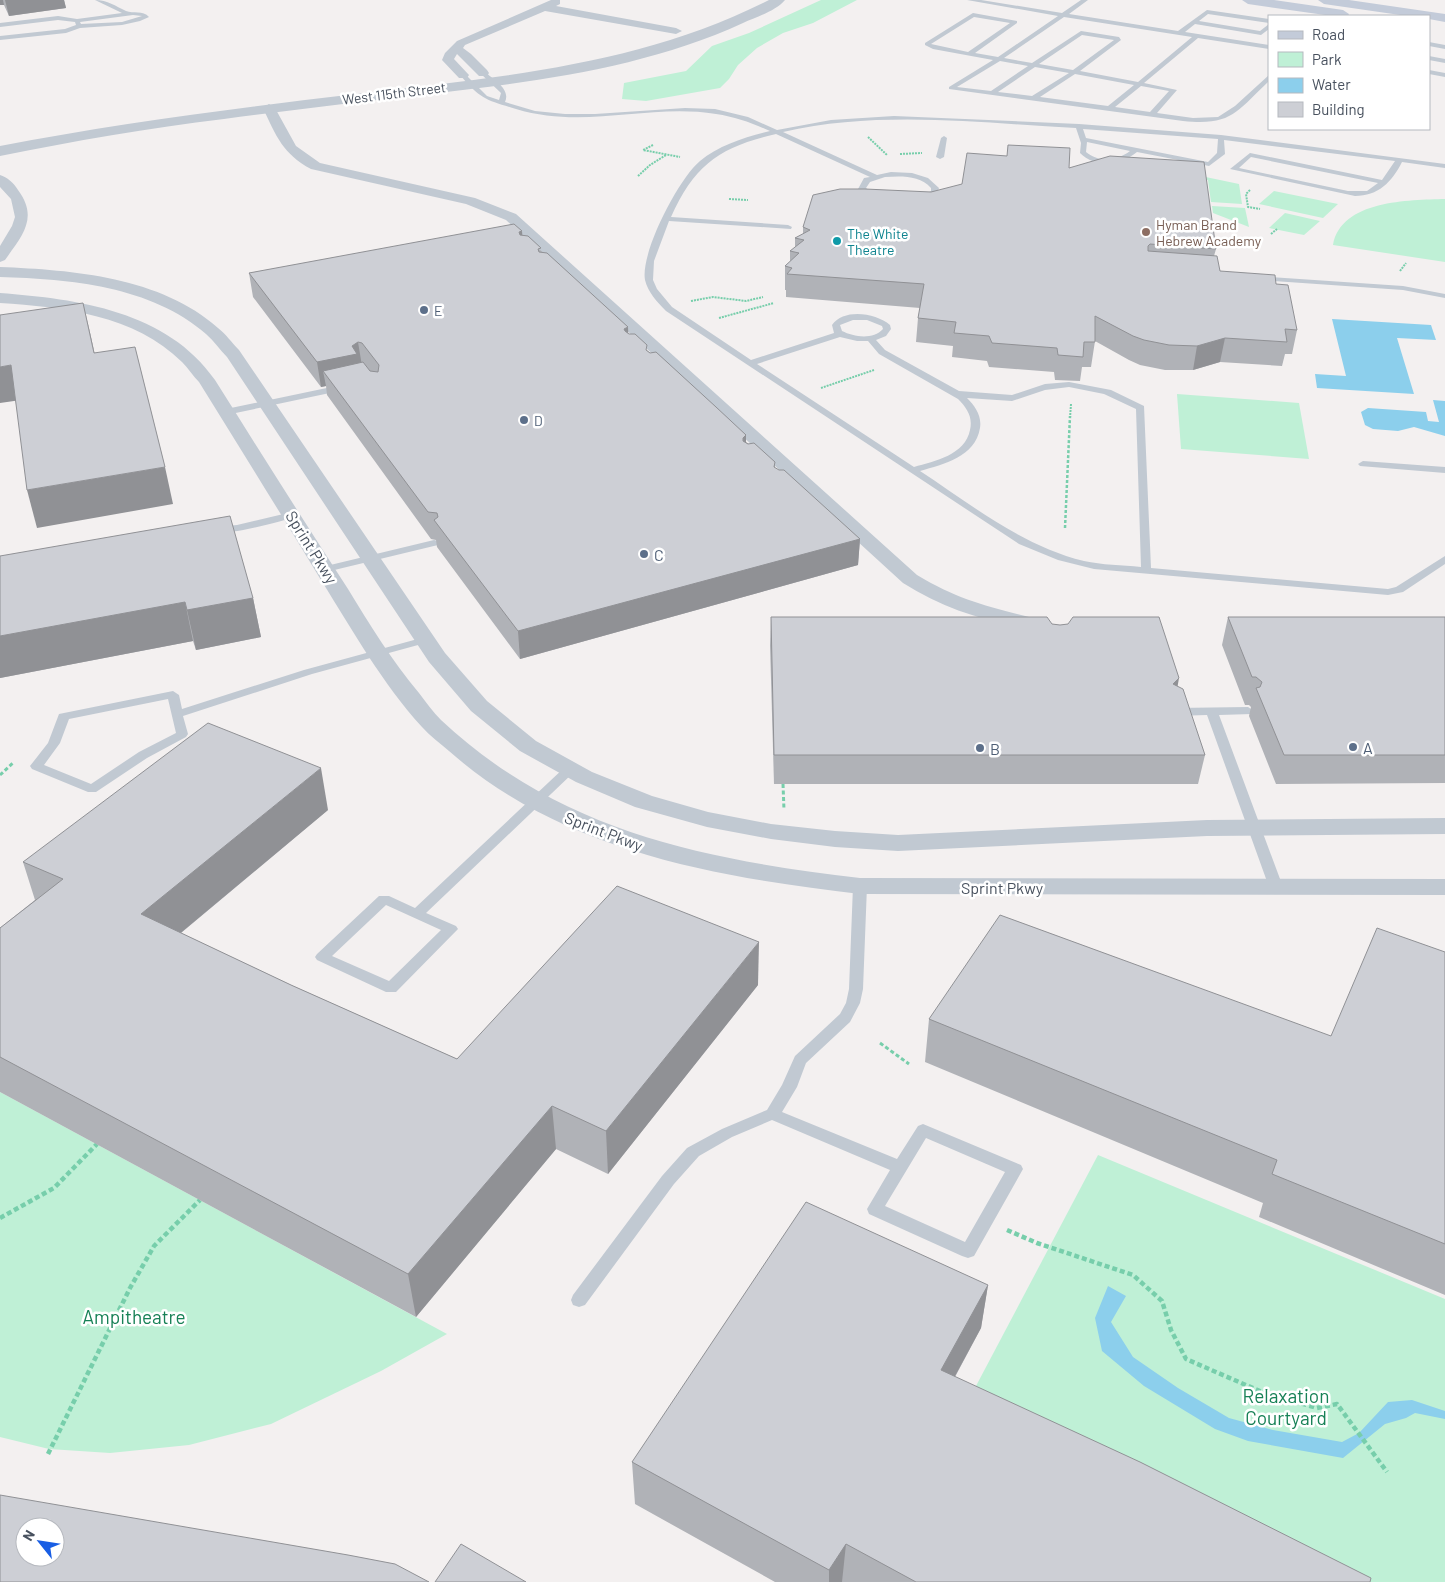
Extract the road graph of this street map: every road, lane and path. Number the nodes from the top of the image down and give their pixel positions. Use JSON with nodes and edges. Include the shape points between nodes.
{"nodes":[{"id":1,"x":98,"y":0,"type":"edge"},
{"id":2,"x":560,"y":0,"type":"edge"},
{"id":3,"x":779,"y":0,"type":"edge"},
{"id":4,"x":970,"y":0,"type":"edge"},
{"id":5,"x":1085,"y":0,"type":"edge"},
{"id":6,"x":1248,"y":0,"type":"edge"},
{"id":7,"x":1324,"y":0,"type":"edge"},
{"id":8,"x":543,"y":8,"type":"junction"},
{"id":9,"x":126,"y":13,"type":"junction"},
{"id":10,"x":1064,"y":14,"type":"junction"},
{"id":11,"x":1338,"y":15,"type":"edge"},
{"id":12,"x":1425,"y":15,"type":"edge"},
{"id":13,"x":1430,"y":16,"type":"edge"},
{"id":14,"x":1445,"y":18,"type":"edge"},
{"id":15,"x":1268,"y":21,"type":"edge"},
{"id":16,"x":1194,"y":22,"type":"junction"},
{"id":17,"x":78,"y":23,"type":"junction"},
{"id":18,"x":693,"y":24,"type":"dead end"},
{"id":19,"x":0,"y":25,"type":"edge"},
{"id":20,"x":1268,"y":27,"type":"edge"},
{"id":21,"x":1430,"y":27,"type":"edge"},
{"id":22,"x":1445,"y":29,"type":"edge"},
{"id":23,"x":676,"y":31,"type":"junction"},
{"id":24,"x":1180,"y":33,"type":"junction"},
{"id":25,"x":1197,"y":36,"type":"junction"},
{"id":26,"x":0,"y":38,"type":"edge"},
{"id":27,"x":1430,"y":44,"type":"edge"},
{"id":28,"x":1268,"y":47,"type":"edge"},
{"id":29,"x":1445,"y":47,"type":"edge"},
{"id":30,"x":456,"y":49,"type":"junction"},
{"id":31,"x":969,"y":54,"type":"junction"},
{"id":32,"x":1430,"y":58,"type":"edge"},
{"id":33,"x":999,"y":59,"type":"junction"},
{"id":34,"x":1445,"y":61,"type":"edge"},
{"id":35,"x":1036,"y":65,"type":"junction"},
{"id":36,"x":1075,"y":72,"type":"junction"},
{"id":37,"x":1430,"y":72,"type":"edge"},
{"id":38,"x":1445,"y":75,"type":"edge"},
{"id":39,"x":488,"y":77,"type":"junction"},
{"id":40,"x":1268,"y":78,"type":"edge"},
{"id":41,"x":468,"y":80,"type":"junction"},
{"id":42,"x":1140,"y":84,"type":"junction"},
{"id":43,"x":992,"y":93,"type":"junction"},
{"id":44,"x":1034,"y":98,"type":"junction"},
{"id":45,"x":216,"y":101,"type":"dead end"},
{"id":46,"x":501,"y":103,"type":"junction"},
{"id":47,"x":269,"y":108,"type":"junction"},
{"id":48,"x":1110,"y":108,"type":"junction"},
{"id":49,"x":126,"y":114,"type":"dead end"},
{"id":50,"x":1152,"y":114,"type":"junction"},
{"id":51,"x":862,"y":119,"type":"junction"},
{"id":52,"x":1079,"y":126,"type":"junction"},
{"id":53,"x":777,"y":132,"type":"junction"},
{"id":54,"x":0,"y":137,"type":"edge"},
{"id":55,"x":1221,"y":137,"type":"junction"},
{"id":56,"x":944,"y":138,"type":"dead end"},
{"id":57,"x":1083,"y":139,"type":"junction"},
{"id":58,"x":652,"y":145,"type":"dead end"},
{"id":59,"x":1136,"y":150,"type":"junction"},
{"id":60,"x":0,"y":151,"type":"edge"},
{"id":61,"x":667,"y":155,"type":"junction"},
{"id":62,"x":927,"y":155,"type":"dead end"},
{"id":63,"x":940,"y":157,"type":"dead end"},
{"id":64,"x":686,"y":158,"type":"dead end"},
{"id":65,"x":1399,"y":160,"type":"junction"},
{"id":66,"x":1445,"y":166,"type":"edge"},
{"id":67,"x":1226,"y":168,"type":"dead end"},
{"id":68,"x":1234,"y":169,"type":"junction"},
{"id":69,"x":638,"y":176,"type":"dead end"},
{"id":70,"x":876,"y":177,"type":"junction"},
{"id":71,"x":0,"y":179,"type":"edge"},
{"id":72,"x":1382,"y":182,"type":"junction"},
{"id":73,"x":1252,"y":188,"type":"dead end"},
{"id":74,"x":729,"y":199,"type":"dead end"},
{"id":75,"x":748,"y":200,"type":"dead end"},
{"id":76,"x":1260,"y":209,"type":"dead end"},
{"id":77,"x":667,"y":219,"type":"junction"},
{"id":78,"x":788,"y":227,"type":"dead end"},
{"id":79,"x":1277,"y":229,"type":"dead end"},
{"id":80,"x":1272,"y":234,"type":"dead end"},
{"id":81,"x":0,"y":257,"type":"edge"},
{"id":82,"x":0,"y":272,"type":"edge"},
{"id":83,"x":1247,"y":278,"type":"edge"},
{"id":84,"x":1445,"y":296,"type":"edge"},
{"id":85,"x":763,"y":297,"type":"dead end"},
{"id":86,"x":0,"y":298,"type":"edge"},
{"id":87,"x":683,"y":302,"type":"dead end"},
{"id":88,"x":774,"y":303,"type":"dead end"},
{"id":89,"x":717,"y":319,"type":"dead end"},
{"id":90,"x":840,"y":334,"type":"junction"},
{"id":91,"x":870,"y":338,"type":"junction"},
{"id":92,"x":897,"y":360,"type":"junction"},
{"id":93,"x":750,"y":363,"type":"junction"},
{"id":94,"x":350,"y":386,"type":"edge"},
{"id":95,"x":1073,"y":386,"type":"junction"},
{"id":96,"x":816,"y":390,"type":"dead end"},
{"id":97,"x":957,"y":394,"type":"junction"},
{"id":98,"x":266,"y":404,"type":"junction"},
{"id":99,"x":226,"y":412,"type":"junction"},
{"id":100,"x":1363,"y":464,"type":"dead end"},
{"id":101,"x":912,"y":470,"type":"junction"},
{"id":102,"x":1445,"y":470,"type":"edge"},
{"id":103,"x":292,"y":515,"type":"junction"},
{"id":104,"x":1065,"y":528,"type":"dead end"},
{"id":105,"x":208,"y":531,"type":"edge"},
{"id":106,"x":434,"y":543,"type":"edge"},
{"id":107,"x":371,"y":558,"type":"junction"},
{"id":108,"x":1445,"y":559,"type":"edge"},
{"id":109,"x":326,"y":569,"type":"junction"},
{"id":110,"x":1146,"y":571,"type":"junction"},
{"id":111,"x":1042,"y":626,"type":"edge"},
{"id":112,"x":426,"y":640,"type":"junction"},
{"id":113,"x":378,"y":653,"type":"junction"},
{"id":114,"x":1212,"y":711,"type":"junction"},
{"id":115,"x":1175,"y":712,"type":"edge"},
{"id":116,"x":1248,"y":712,"type":"dead end"},
{"id":117,"x":177,"y":714,"type":"junction"},
{"id":118,"x":19,"y":757,"type":"dead end"},
{"id":119,"x":569,"y":770,"type":"junction"},
{"id":120,"x":0,"y":775,"type":"edge"},
{"id":121,"x":783,"y":784,"type":"edge"},
{"id":122,"x":535,"y":802,"type":"junction"},
{"id":123,"x":784,"y":811,"type":"dead end"},
{"id":124,"x":1445,"y":826,"type":"edge"},
{"id":125,"x":1254,"y":827,"type":"junction"},
{"id":126,"x":860,"y":886,"type":"junction"},
{"id":127,"x":1276,"y":887,"type":"junction"},
{"id":128,"x":1445,"y":887,"type":"edge"},
{"id":129,"x":417,"y":914,"type":"junction"},
{"id":130,"x":880,"y":1044,"type":"dead end"},
{"id":131,"x":909,"y":1064,"type":"dead end"},
{"id":132,"x":772,"y":1114,"type":"junction"},
{"id":133,"x":97,"y":1144,"type":"edge"},
{"id":134,"x":900,"y":1167,"type":"junction"},
{"id":135,"x":200,"y":1200,"type":"edge"},
{"id":136,"x":0,"y":1218,"type":"edge"},
{"id":137,"x":986,"y":1220,"type":"junction"},
{"id":138,"x":579,"y":1300,"type":"dead end"},
{"id":139,"x":48,"y":1454,"type":"dead end"},
{"id":140,"x":1388,"y":1472,"type":"dead end"}],
"edges":[{"from":1,"to":9,"type":"lane"},
{"from":2,"to":8,"type":"street"},
{"from":3,"to":39,"type":"street","name":"West 115th Street","via":[[730,24],[669,46],[570,69]]},
{"from":4,"to":10,"type":"lane"},
{"from":5,"to":10,"type":"lane"},
{"from":6,"to":11,"type":"main road"},
{"from":7,"to":12,"type":"main road"},
{"from":8,"to":23,"type":"street"},
{"from":8,"to":30,"type":"street","via":[[462,43]]},
{"from":9,"to":17,"type":"lane"},
{"from":9,"to":17,"type":"lane","via":[[144,14],[146,17],[121,23]]},
{"from":10,"to":24,"type":"lane"},
{"from":10,"to":33,"type":"lane"},
{"from":13,"to":14,"type":"main road"},
{"from":15,"to":16,"type":"lane","via":[[1207,12]]},
{"from":16,"to":20,"type":"lane","via":[[1261,33]]},
{"from":16,"to":24,"type":"lane"},
{"from":17,"to":19,"type":"lane","via":[[58,18]]},
{"from":17,"to":26,"type":"lane","via":[[66,31]]},
{"from":18,"to":23,"type":"street","name":"West 115th Street"},
{"from":21,"to":22,"type":"main road"},
{"from":23,"to":39,"type":"street","name":"West 115th Street"},
{"from":24,"to":25,"type":"lane"},
{"from":25,"to":28,"type":"lane"},
{"from":25,"to":42,"type":"lane"},
{"from":27,"to":29,"type":"lane"},
{"from":30,"to":39,"type":"street"},
{"from":30,"to":41,"type":"street","via":[[448,60]]},
{"from":31,"to":31,"type":"lane","via":[[927,44],[973,16],[1015,22]]},
{"from":31,"to":33,"type":"lane"},
{"from":32,"to":34,"type":"lane"},
{"from":33,"to":35,"type":"lane"},
{"from":33,"to":43,"type":"lane","via":[[951,88]]},
{"from":35,"to":36,"type":"lane"},
{"from":35,"to":36,"type":"lane","via":[[1080,33],[1119,39]]},
{"from":35,"to":43,"type":"lane"},
{"from":36,"to":42,"type":"lane"},
{"from":36,"to":44,"type":"lane"},
{"from":37,"to":38,"type":"lane"},
{"from":39,"to":41,"type":"street","name":"West 115th Street"},
{"from":39,"to":46,"type":"lane","via":[[504,93]]},
{"from":40,"to":50,"type":"lane","via":[[1222,119]]},
{"from":41,"to":45,"type":"street","name":"West 115th Street"},
{"from":41,"to":46,"type":"lane","via":[[483,96]]},
{"from":41,"to":47,"type":"street","name":"West 115th Street"},
{"from":42,"to":48,"type":"lane"},
{"from":42,"to":50,"type":"lane","via":[[1174,90]]},
{"from":43,"to":44,"type":"lane"},
{"from":44,"to":48,"type":"lane"},
{"from":46,"to":53,"type":"lane","via":[[566,118],[609,117],[676,109],[714,110],[746,118]]},
{"from":47,"to":60,"type":"street","name":"West 115th Street","via":[[134,126]]},
{"from":47,"to":111,"type":"street","via":[[288,147],[299,158],[316,166],[470,201],[511,217],[522,225],[561,270],[801,486],[910,579],[927,591],[975,611]]},
{"from":48,"to":50,"type":"lane"},
{"from":49,"to":54,"type":"street"},
{"from":51,"to":52,"type":"lane"},
{"from":51,"to":53,"type":"lane"},
{"from":51,"to":62,"type":"path","via":[[856,123],[885,155]]},
{"from":52,"to":55,"type":"lane"},
{"from":52,"to":57,"type":"lane"},
{"from":53,"to":70,"type":"lane"},
{"from":53,"to":77,"type":"lane","via":[[735,145],[695,168]]},
{"from":55,"to":59,"type":"lane","via":[[1221,154],[1214,165]]},
{"from":55,"to":65,"type":"lane"},
{"from":56,"to":63,"type":"lane"},
{"from":57,"to":59,"type":"lane"},
{"from":57,"to":59,"type":"lane","via":[[1082,152],[1095,160],[1122,159]]},
{"from":58,"to":61,"type":"path","via":[[643,150]]},
{"from":61,"to":64,"type":"path"},
{"from":61,"to":69,"type":"path","via":[[650,164]]},
{"from":65,"to":66,"type":"lane"},
{"from":65,"to":72,"type":"lane"},
{"from":67,"to":68,"type":"lane"},
{"from":68,"to":72,"type":"lane","via":[[1356,194],[1373,191]]},
{"from":68,"to":72,"type":"lane","via":[[1250,155]]},
{"from":70,"to":70,"type":"lane","via":[[863,184],[862,189],[866,194],[886,200],[922,199],[936,188],[927,180],[908,175]]},
{"from":71,"to":81,"type":"street","via":[[18,199],[22,218],[15,236]]},
{"from":73,"to":76,"type":"path","via":[[1246,194],[1248,207]]},
{"from":74,"to":75,"type":"path"},
{"from":77,"to":78,"type":"lane"},
{"from":77,"to":93,"type":"lane","via":[[648,268],[648,281],[654,293],[669,309]]},
{"from":79,"to":80,"type":"path"},
{"from":82,"to":98,"type":"street","via":[[62,276],[112,285],[177,307],[203,322],[223,340]]},
{"from":83,"to":84,"type":"lane","via":[[1403,288]]},
{"from":85,"to":87,"type":"path","via":[[746,301],[713,297]]},
{"from":86,"to":99,"type":"street","name":"Sprint Pkwy","via":[[88,310],[120,318],[154,333],[178,348],[196,365]]},
{"from":88,"to":89,"type":"path"},
{"from":90,"to":91,"type":"lane"},
{"from":90,"to":91,"type":"lane","via":[[836,325],[852,317],[876,319],[886,325],[885,332]]},
{"from":90,"to":93,"type":"lane"},
{"from":91,"to":92,"type":"lane","via":[[875,346]]},
{"from":92,"to":96,"type":"path"},
{"from":92,"to":97,"type":"lane"},
{"from":93,"to":101,"type":"lane"},
{"from":94,"to":98,"type":"lane"},
{"from":95,"to":97,"type":"lane","via":[[1047,386],[1012,398]]},
{"from":95,"to":104,"type":"path"},
{"from":95,"to":110,"type":"lane","via":[[1107,392],[1141,408]]},
{"from":97,"to":101,"type":"lane","via":[[974,411],[976,432],[971,442],[948,459]]},
{"from":98,"to":99,"type":"lane"},
{"from":98,"to":107,"type":"street"},
{"from":99,"to":103,"type":"street","name":"Sprint Pkwy"},
{"from":100,"to":102,"type":"lane"},
{"from":101,"to":110,"type":"lane","via":[[1039,552],[1094,566]]},
{"from":103,"to":105,"type":"lane"},
{"from":103,"to":109,"type":"street","name":"Sprint Pkwy"},
{"from":106,"to":107,"type":"lane"},
{"from":107,"to":109,"type":"lane"},
{"from":107,"to":112,"type":"street"},
{"from":108,"to":110,"type":"lane","via":[[1399,590],[1388,592]]},
{"from":109,"to":113,"type":"street","name":"Sprint Pkwy"},
{"from":112,"to":113,"type":"lane"},
{"from":112,"to":119,"type":"street","via":[[448,674],[488,716],[516,738]]},
{"from":113,"to":117,"type":"lane"},
{"from":113,"to":122,"type":"street","name":"Sprint Pkwy","via":[[401,689],[440,733],[485,772]]},
{"from":114,"to":115,"type":"lane"},
{"from":114,"to":116,"type":"lane"},
{"from":114,"to":125,"type":"lane"},
{"from":117,"to":117,"type":"lane","via":[[173,695],[63,717],[56,741],[36,766],[92,789],[182,734]]},
{"from":118,"to":120,"type":"path"},
{"from":119,"to":122,"type":"lane"},
{"from":119,"to":125,"type":"street","via":[[629,796],[714,821],[762,831],[856,841],[933,843]]},
{"from":121,"to":123,"type":"path"},
{"from":122,"to":126,"type":"street","name":"Sprint Pkwy","via":[[598,831],[676,856],[757,874]]},
{"from":122,"to":129,"type":"lane"},
{"from":124,"to":125,"type":"street"},
{"from":125,"to":127,"type":"lane"},
{"from":126,"to":127,"type":"street","name":"Sprint Pkwy"},
{"from":126,"to":132,"type":"lane","via":[[853,1003],[845,1018],[800,1060]]},
{"from":127,"to":128,"type":"street","name":"Sprint Pkwy"},
{"from":129,"to":129,"type":"lane","via":[[384,899],[322,957],[391,988],[451,929]]},
{"from":130,"to":131,"type":"path"},
{"from":132,"to":134,"type":"lane"},
{"from":132,"to":138,"type":"lane","via":[[727,1132],[693,1152],[668,1180]]},
{"from":133,"to":136,"type":"path","via":[[54,1188]]},
{"from":134,"to":137,"type":"lane","via":[[876,1210],[968,1251]]},
{"from":134,"to":137,"type":"lane","via":[[924,1130],[1015,1169]]},
{"from":135,"to":139,"type":"path","via":[[154,1246]]},
{"from":137,"to":140,"type":"path","via":[[1037,1242],[1133,1275],[1162,1301],[1171,1330],[1186,1359],[1262,1392],[1317,1408],[1337,1404]]}]}
